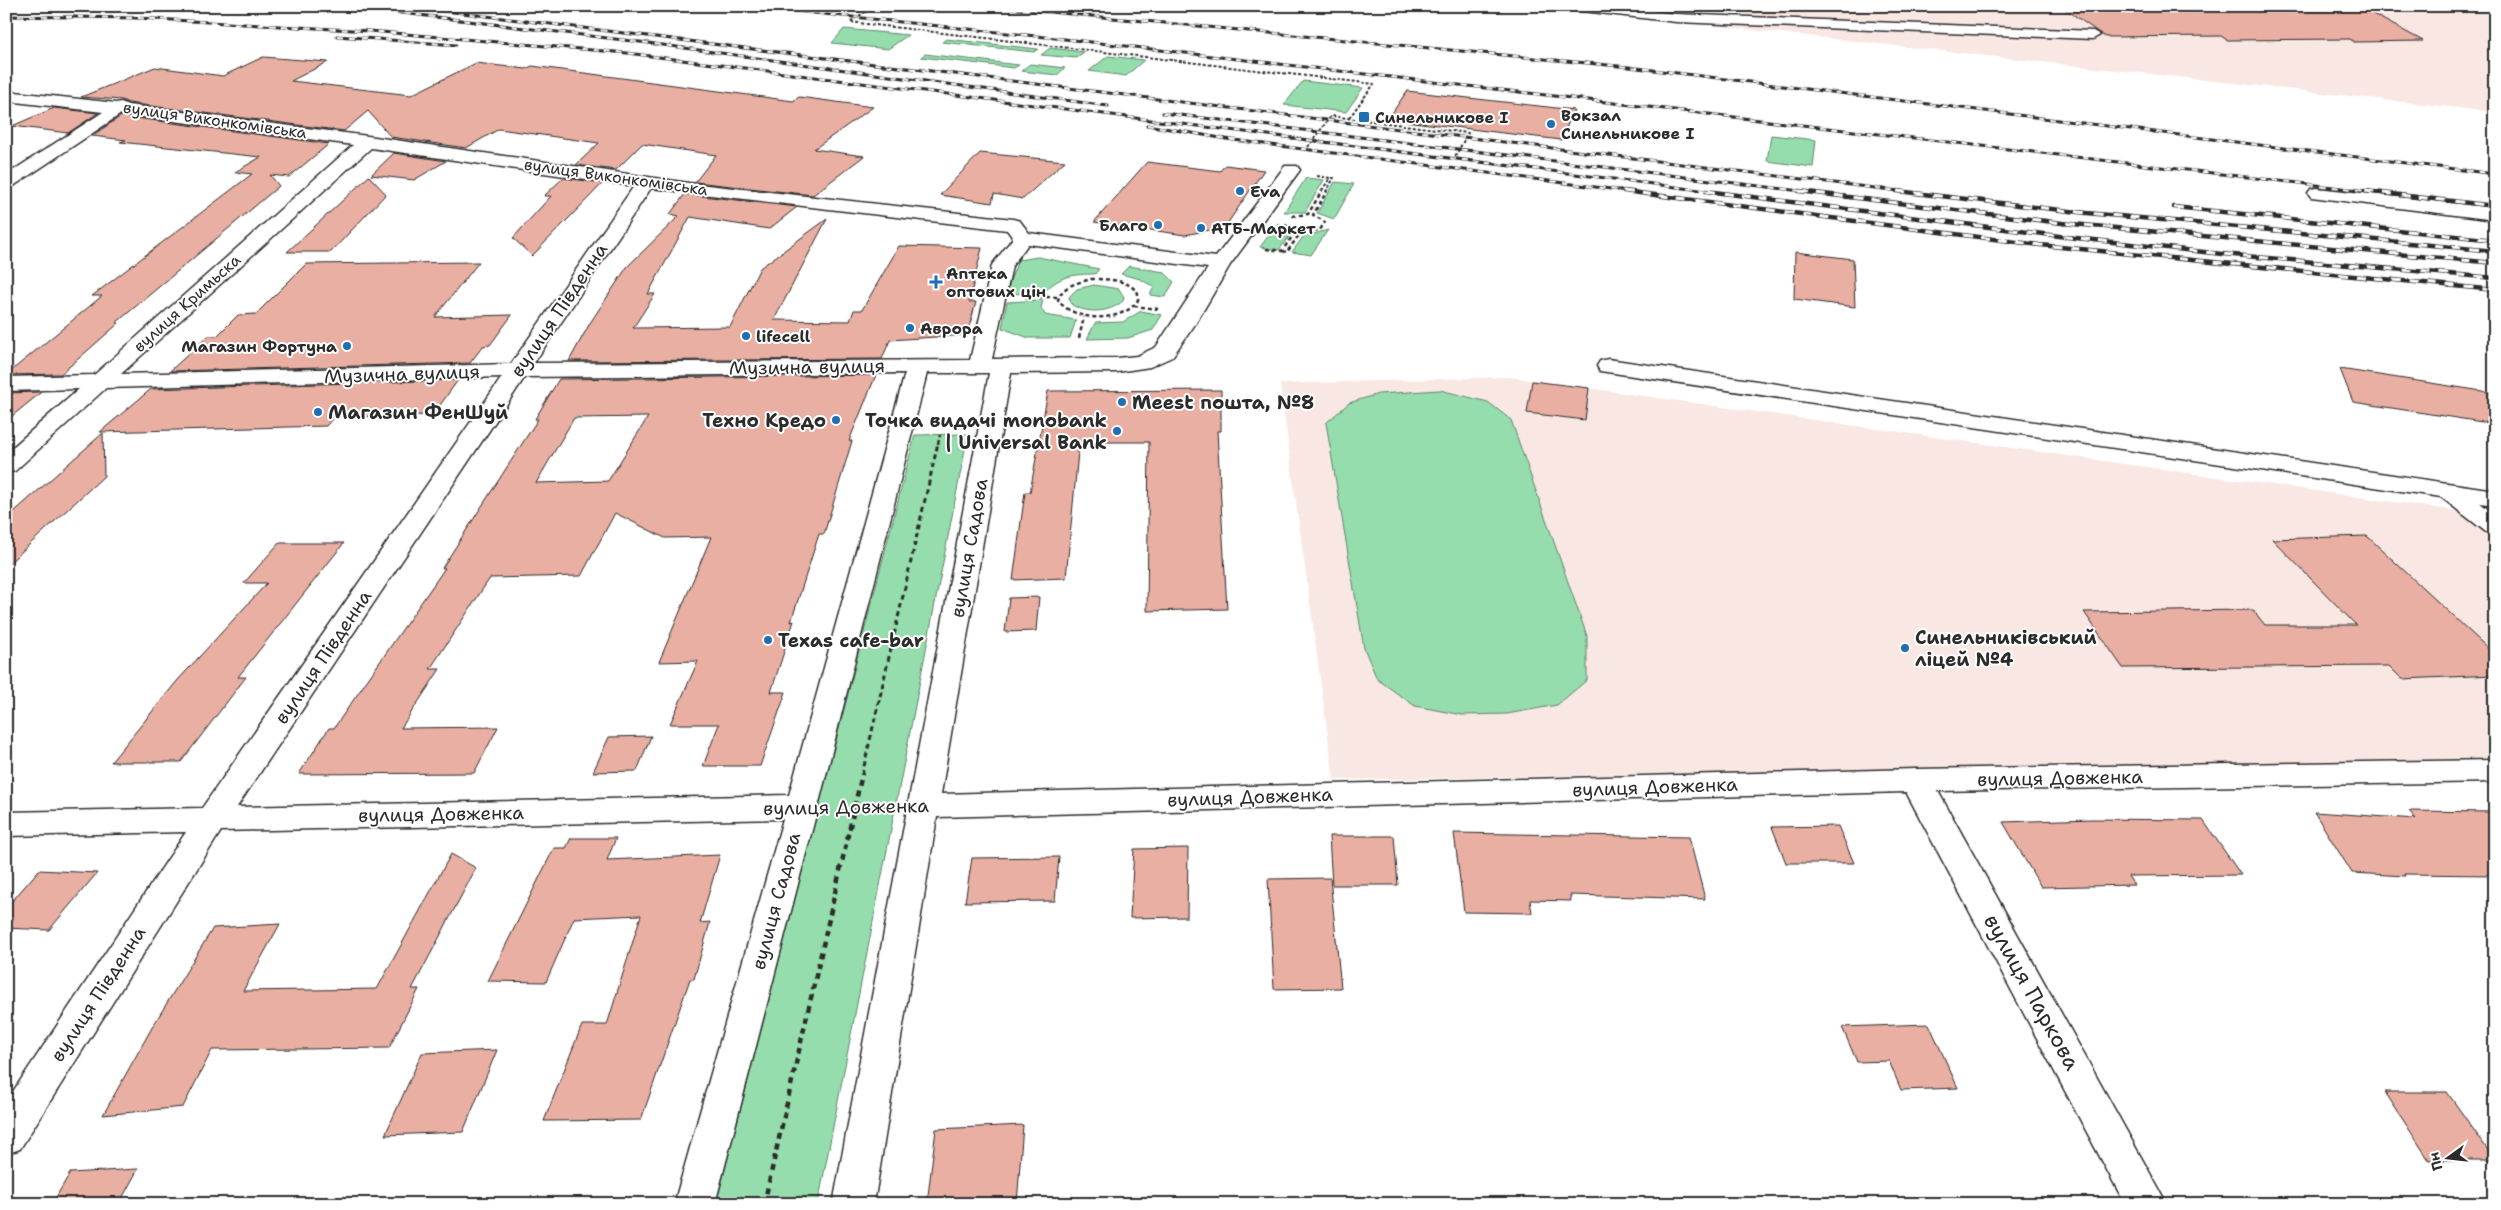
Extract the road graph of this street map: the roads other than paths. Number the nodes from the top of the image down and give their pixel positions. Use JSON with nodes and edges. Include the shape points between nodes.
{"nodes":[{"id":1,"x":1574,"y":6,"type":"edge"},
{"id":2,"x":2093,"y":35,"type":"dead end"},
{"id":3,"x":6,"y":96,"type":"edge"},
{"id":4,"x":121,"y":107,"type":"junction"},
{"id":5,"x":368,"y":141,"type":"junction"},
{"id":6,"x":1291,"y":170,"type":"road end"},
{"id":7,"x":646,"y":182,"type":"junction"},
{"id":8,"x":6,"y":183,"type":"edge"},
{"id":9,"x":2317,"y":193,"type":"dead end"},
{"id":10,"x":2495,"y":214,"type":"edge"},
{"id":11,"x":1023,"y":238,"type":"junction"},
{"id":12,"x":1221,"y":264,"type":"junction"},
{"id":13,"x":918,"y":366,"type":"junction"},
{"id":14,"x":990,"y":366,"type":"junction"},
{"id":15,"x":1608,"y":366,"type":"dead end"},
{"id":16,"x":519,"y":370,"type":"junction"},
{"id":17,"x":98,"y":382,"type":"junction"},
{"id":18,"x":6,"y":384,"type":"edge"},
{"id":19,"x":6,"y":466,"type":"edge"},
{"id":20,"x":2449,"y":491,"type":"junction"},
{"id":21,"x":2495,"y":498,"type":"edge"},
{"id":22,"x":2495,"y":527,"type":"edge"},
{"id":23,"x":2495,"y":771,"type":"edge"},
{"id":24,"x":1916,"y":780,"type":"junction"},
{"id":25,"x":924,"y":806,"type":"junction"},
{"id":26,"x":802,"y":807,"type":"junction"},
{"id":27,"x":212,"y":819,"type":"junction"},
{"id":28,"x":6,"y":824,"type":"edge"},
{"id":29,"x":6,"y":1136,"type":"edge"},
{"id":30,"x":694,"y":1204,"type":"edge"},
{"id":31,"x":853,"y":1204,"type":"edge"},
{"id":32,"x":2147,"y":1204,"type":"edge"}],
"edges":[{"from":1,"to":2,"type":"street","via":[[1676,18]]},
{"from":3,"to":4,"type":"street","name":"вулиця Виконкомівська"},
{"from":4,"to":5,"type":"street","name":"вулиця Виконкомівська"},
{"from":4,"to":8,"type":"street"},
{"from":5,"to":7,"type":"street","name":"вулиця Виконкомівська"},
{"from":5,"to":17,"type":"street","name":"вулиця Кримьска"},
{"from":6,"to":12,"type":"street","name":"Музична вулиця"},
{"from":7,"to":11,"type":"street","name":"вулиця Виконкомівська","via":[[1013,225]]},
{"from":7,"to":16,"type":"street","name":"вулиця Південна"},
{"from":9,"to":10,"type":"street"},
{"from":11,"to":12,"type":"street","name":"вулиця Виконкомівська"},
{"from":11,"to":14,"type":"street","name":"вулиця Садова","via":[[1002,266]]},
{"from":12,"to":14,"type":"street","name":"Музична вулиця","via":[[1164,352],[1142,362]]},
{"from":13,"to":14,"type":"street","name":"Музична вулиця"},
{"from":13,"to":16,"type":"street","name":"Музична вулиця"},
{"from":13,"to":26,"type":"street","name":"вулиця Садова"},
{"from":14,"to":25,"type":"street","name":"вулиця Садова"},
{"from":15,"to":20,"type":"street"},
{"from":16,"to":17,"type":"street","name":"Музична вулиця"},
{"from":16,"to":27,"type":"street","name":"вулиця Південна"},
{"from":17,"to":18,"type":"street","name":"Музична вулиця"},
{"from":17,"to":19,"type":"street","name":"вулиця Кримьска"},
{"from":20,"to":21,"type":"street"},
{"from":20,"to":22,"type":"street"},
{"from":23,"to":24,"type":"street","name":"вулиця Довженка"},
{"from":24,"to":25,"type":"street","name":"вулиця Довженка"},
{"from":24,"to":32,"type":"street","name":"вулиця Паркова"},
{"from":25,"to":31,"type":"street","name":"вулиця Садова"},
{"from":26,"to":27,"type":"street","name":"вулиця Довженка"},
{"from":26,"to":30,"type":"street","name":"вулиця Садова"},
{"from":27,"to":28,"type":"street","name":"вулиця Довженка"},
{"from":27,"to":29,"type":"street","name":"вулиця Південна"}]}
